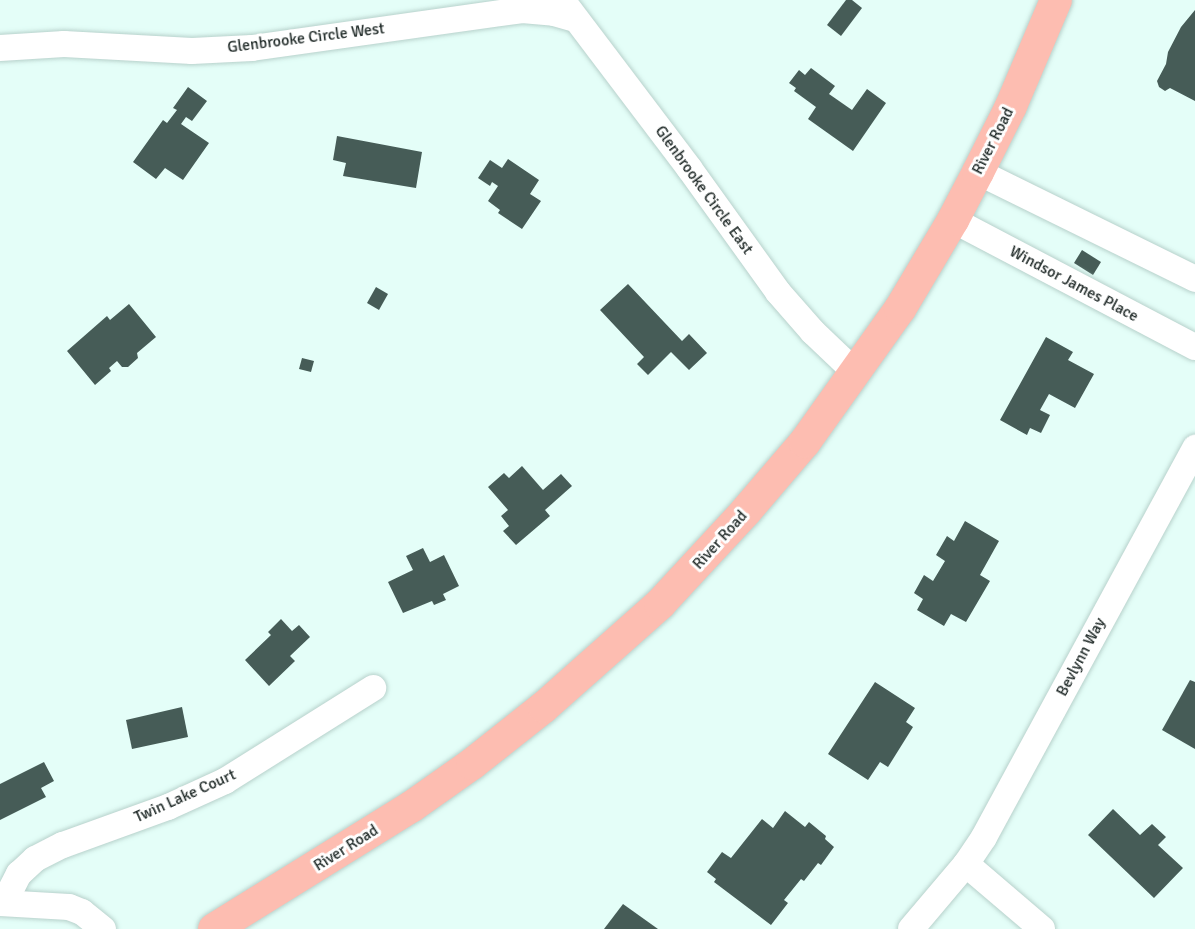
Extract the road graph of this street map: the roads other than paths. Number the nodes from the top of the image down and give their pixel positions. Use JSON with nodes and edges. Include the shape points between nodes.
{"nodes":[{"id":1,"x":1056,"y":0,"type":"edge"},
{"id":2,"x":568,"y":9,"type":"edge"},
{"id":3,"x":0,"y":48,"type":"edge"},
{"id":4,"x":978,"y":172,"type":"junction"},
{"id":5,"x":953,"y":220,"type":"junction"},
{"id":6,"x":1195,"y":279,"type":"edge"},
{"id":7,"x":1195,"y":347,"type":"edge"},
{"id":8,"x":856,"y":373,"type":"junction"},
{"id":9,"x":1195,"y":448,"type":"edge"},
{"id":10,"x":373,"y":688,"type":"dead end"},
{"id":11,"x":966,"y":864,"type":"junction"},
{"id":12,"x":2,"y":903,"type":"edge"},
{"id":13,"x":103,"y":929,"type":"edge"},
{"id":14,"x":214,"y":929,"type":"edge"},
{"id":15,"x":911,"y":929,"type":"edge"},
{"id":16,"x":1042,"y":929,"type":"edge"}],
"edges":[{"from":1,"to":4,"type":"main road","name":"River Road","via":[[1034,56]]},
{"from":2,"to":3,"type":"street","name":"Glenbrooke Circle West","via":[[554,13],[522,10],[252,48],[192,51],[64,44]]},
{"from":2,"to":8,"type":"street","name":"Glenbrooke Circle East","via":[[778,292]]},
{"from":4,"to":5,"type":"main road","name":"River Road"},
{"from":4,"to":6,"type":"street"},
{"from":5,"to":7,"type":"street","name":"Windsor James Place"},
{"from":5,"to":8,"type":"main road","name":"River Road"},
{"from":8,"to":14,"type":"main road","name":"River Road","via":[[805,442],[746,511],[660,604],[605,656],[472,764],[411,807]]},
{"from":9,"to":11,"type":"street","name":"Bevlynn Way","via":[[1011,790]]},
{"from":10,"to":12,"type":"street","name":"Twin Lake Court","via":[[225,781],[35,859],[19,874]]},
{"from":11,"to":15,"type":"street","name":"Bevlynn Way"},
{"from":11,"to":16,"type":"street"},
{"from":12,"to":13,"type":"street","via":[[69,907]]}]}
